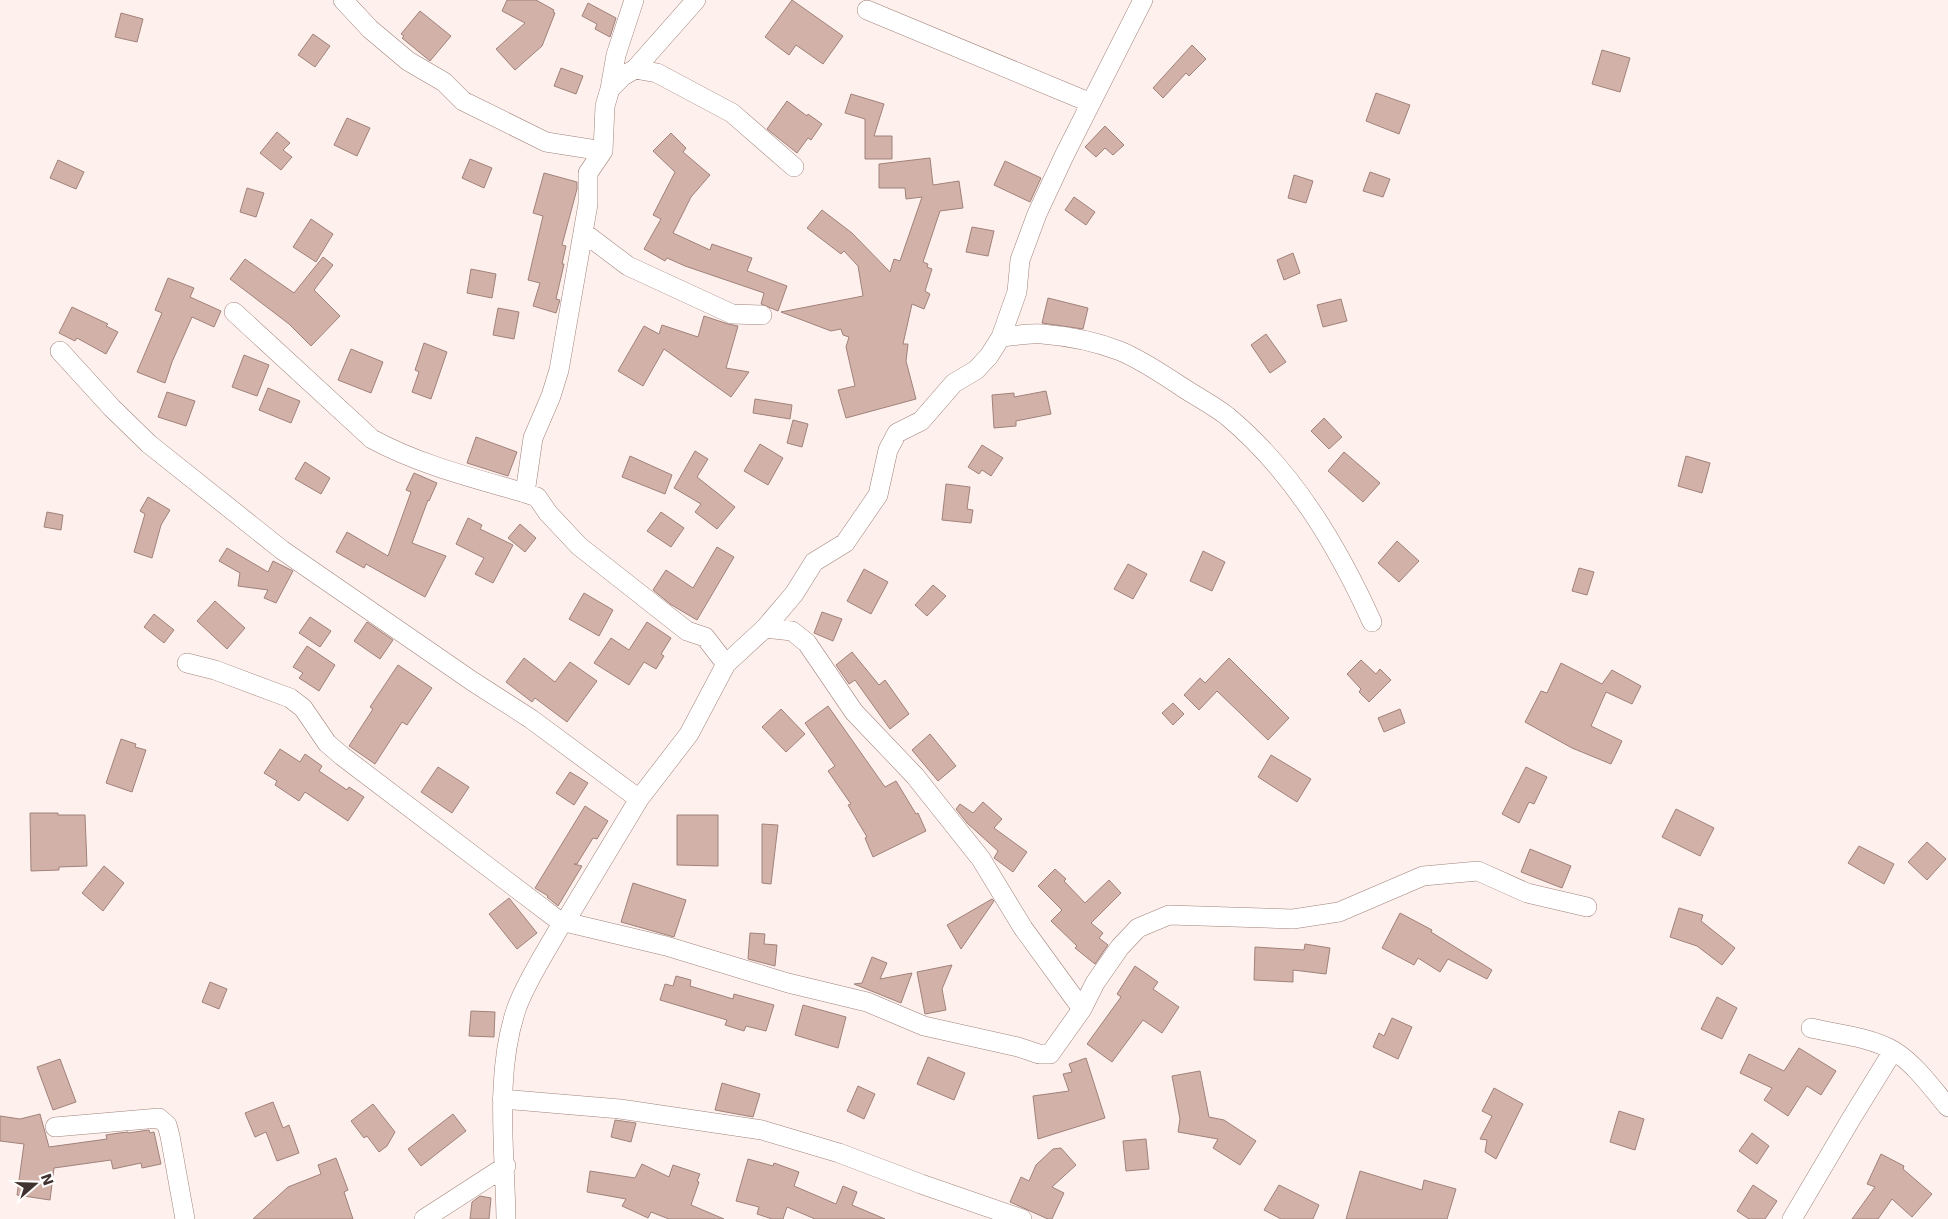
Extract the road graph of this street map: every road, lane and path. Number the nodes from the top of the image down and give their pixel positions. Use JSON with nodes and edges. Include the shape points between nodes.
{"nodes":[{"id":1,"x":343,"y":0,"type":"edge"},
{"id":2,"x":634,"y":0,"type":"edge"},
{"id":3,"x":696,"y":0,"type":"edge"},
{"id":4,"x":1143,"y":0,"type":"edge"},
{"id":5,"x":867,"y":10,"type":"dead end"},
{"id":6,"x":635,"y":69,"type":"junction"},
{"id":7,"x":610,"y":89,"type":"junction"},
{"id":8,"x":1091,"y":103,"type":"junction"},
{"id":9,"x":603,"y":151,"type":"junction"},
{"id":10,"x":794,"y":167,"type":"dead end"},
{"id":11,"x":583,"y":232,"type":"junction"},
{"id":12,"x":234,"y":312,"type":"dead end"},
{"id":13,"x":762,"y":315,"type":"dead end"},
{"id":14,"x":1001,"y":337,"type":"junction"},
{"id":15,"x":60,"y":350,"type":"dead end"},
{"id":16,"x":525,"y":493,"type":"junction"},
{"id":17,"x":1372,"y":622,"type":"dead end"},
{"id":18,"x":766,"y":628,"type":"junction"},
{"id":19,"x":187,"y":663,"type":"dead end"},
{"id":20,"x":726,"y":664,"type":"junction"},
{"id":21,"x":639,"y":799,"type":"junction"},
{"id":22,"x":1587,"y":907,"type":"dead end"},
{"id":23,"x":564,"y":922,"type":"junction"},
{"id":24,"x":1082,"y":1009,"type":"junction"},
{"id":25,"x":1811,"y":1028,"type":"dead end"},
{"id":26,"x":1894,"y":1051,"type":"junction"},
{"id":27,"x":502,"y":1099,"type":"junction"},
{"id":28,"x":1948,"y":1107,"type":"edge"},
{"id":29,"x":56,"y":1127,"type":"dead end"},
{"id":30,"x":506,"y":1166,"type":"junction"},
{"id":31,"x":185,"y":1219,"type":"edge"},
{"id":32,"x":424,"y":1219,"type":"edge"},
{"id":33,"x":506,"y":1219,"type":"edge"},
{"id":34,"x":1022,"y":1219,"type":"edge"},
{"id":35,"x":1792,"y":1219,"type":"edge"}],
"edges":[{"from":1,"to":9,"type":"street","via":[[370,29],[408,61],[444,82],[463,101],[546,142]]},
{"from":2,"to":7,"type":"street","via":[[616,55]]},
{"from":3,"to":6,"type":"street"},
{"from":4,"to":8,"type":"street"},
{"from":5,"to":8,"type":"street"},
{"from":6,"to":7,"type":"street"},
{"from":6,"to":10,"type":"street","via":[[657,73],[732,112]]},
{"from":7,"to":9,"type":"street","via":[[605,106]]},
{"from":8,"to":14,"type":"street","via":[[1037,214],[1020,260],[1017,292]]},
{"from":9,"to":11,"type":"street","via":[[588,173],[588,204]]},
{"from":11,"to":13,"type":"street","via":[[628,266],[662,282],[732,314]]},
{"from":11,"to":16,"type":"street","via":[[558,370],[533,438]]},
{"from":12,"to":16,"type":"street","via":[[372,439],[405,455]]},
{"from":14,"to":17,"type":"street","via":[[1041,334],[1119,351],[1225,415],[1286,476],[1318,520],[1351,575]]},
{"from":14,"to":18,"type":"street","via":[[976,370],[954,383],[921,421],[897,433],[888,450],[878,495],[845,543],[814,562],[794,594]]},
{"from":15,"to":21,"type":"street","via":[[149,444],[282,550]]},
{"from":16,"to":20,"type":"street","via":[[537,497],[580,546],[687,631],[705,637]]},
{"from":18,"to":20,"type":"street"},
{"from":18,"to":24,"type":"street","via":[[792,631],[806,643],[854,712],[914,776],[981,859],[1023,928]]},
{"from":19,"to":23,"type":"street","via":[[238,678],[297,702],[327,743],[342,756]]},
{"from":20,"to":21,"type":"street","via":[[689,734]]},
{"from":21,"to":23,"type":"street"},
{"from":22,"to":24,"type":"street","via":[[1527,893],[1478,870],[1423,876],[1339,912],[1293,919],[1168,916],[1138,928],[1120,947]]},
{"from":23,"to":24,"type":"street","via":[[666,946],[788,983],[867,1002],[924,1026],[1039,1054],[1050,1054]]},
{"from":23,"to":27,"type":"street","via":[[518,1006],[510,1030]]},
{"from":25,"to":26,"type":"street"},
{"from":26,"to":28,"type":"street","via":[[1914,1068]]},
{"from":26,"to":35,"type":"street"},
{"from":27,"to":30,"type":"street"},
{"from":27,"to":34,"type":"street","via":[[629,1110],[762,1130],[839,1153]]},
{"from":29,"to":31,"type":"street","via":[[159,1118],[167,1125],[170,1136]]},
{"from":30,"to":32,"type":"street"},
{"from":30,"to":33,"type":"street"}]}
